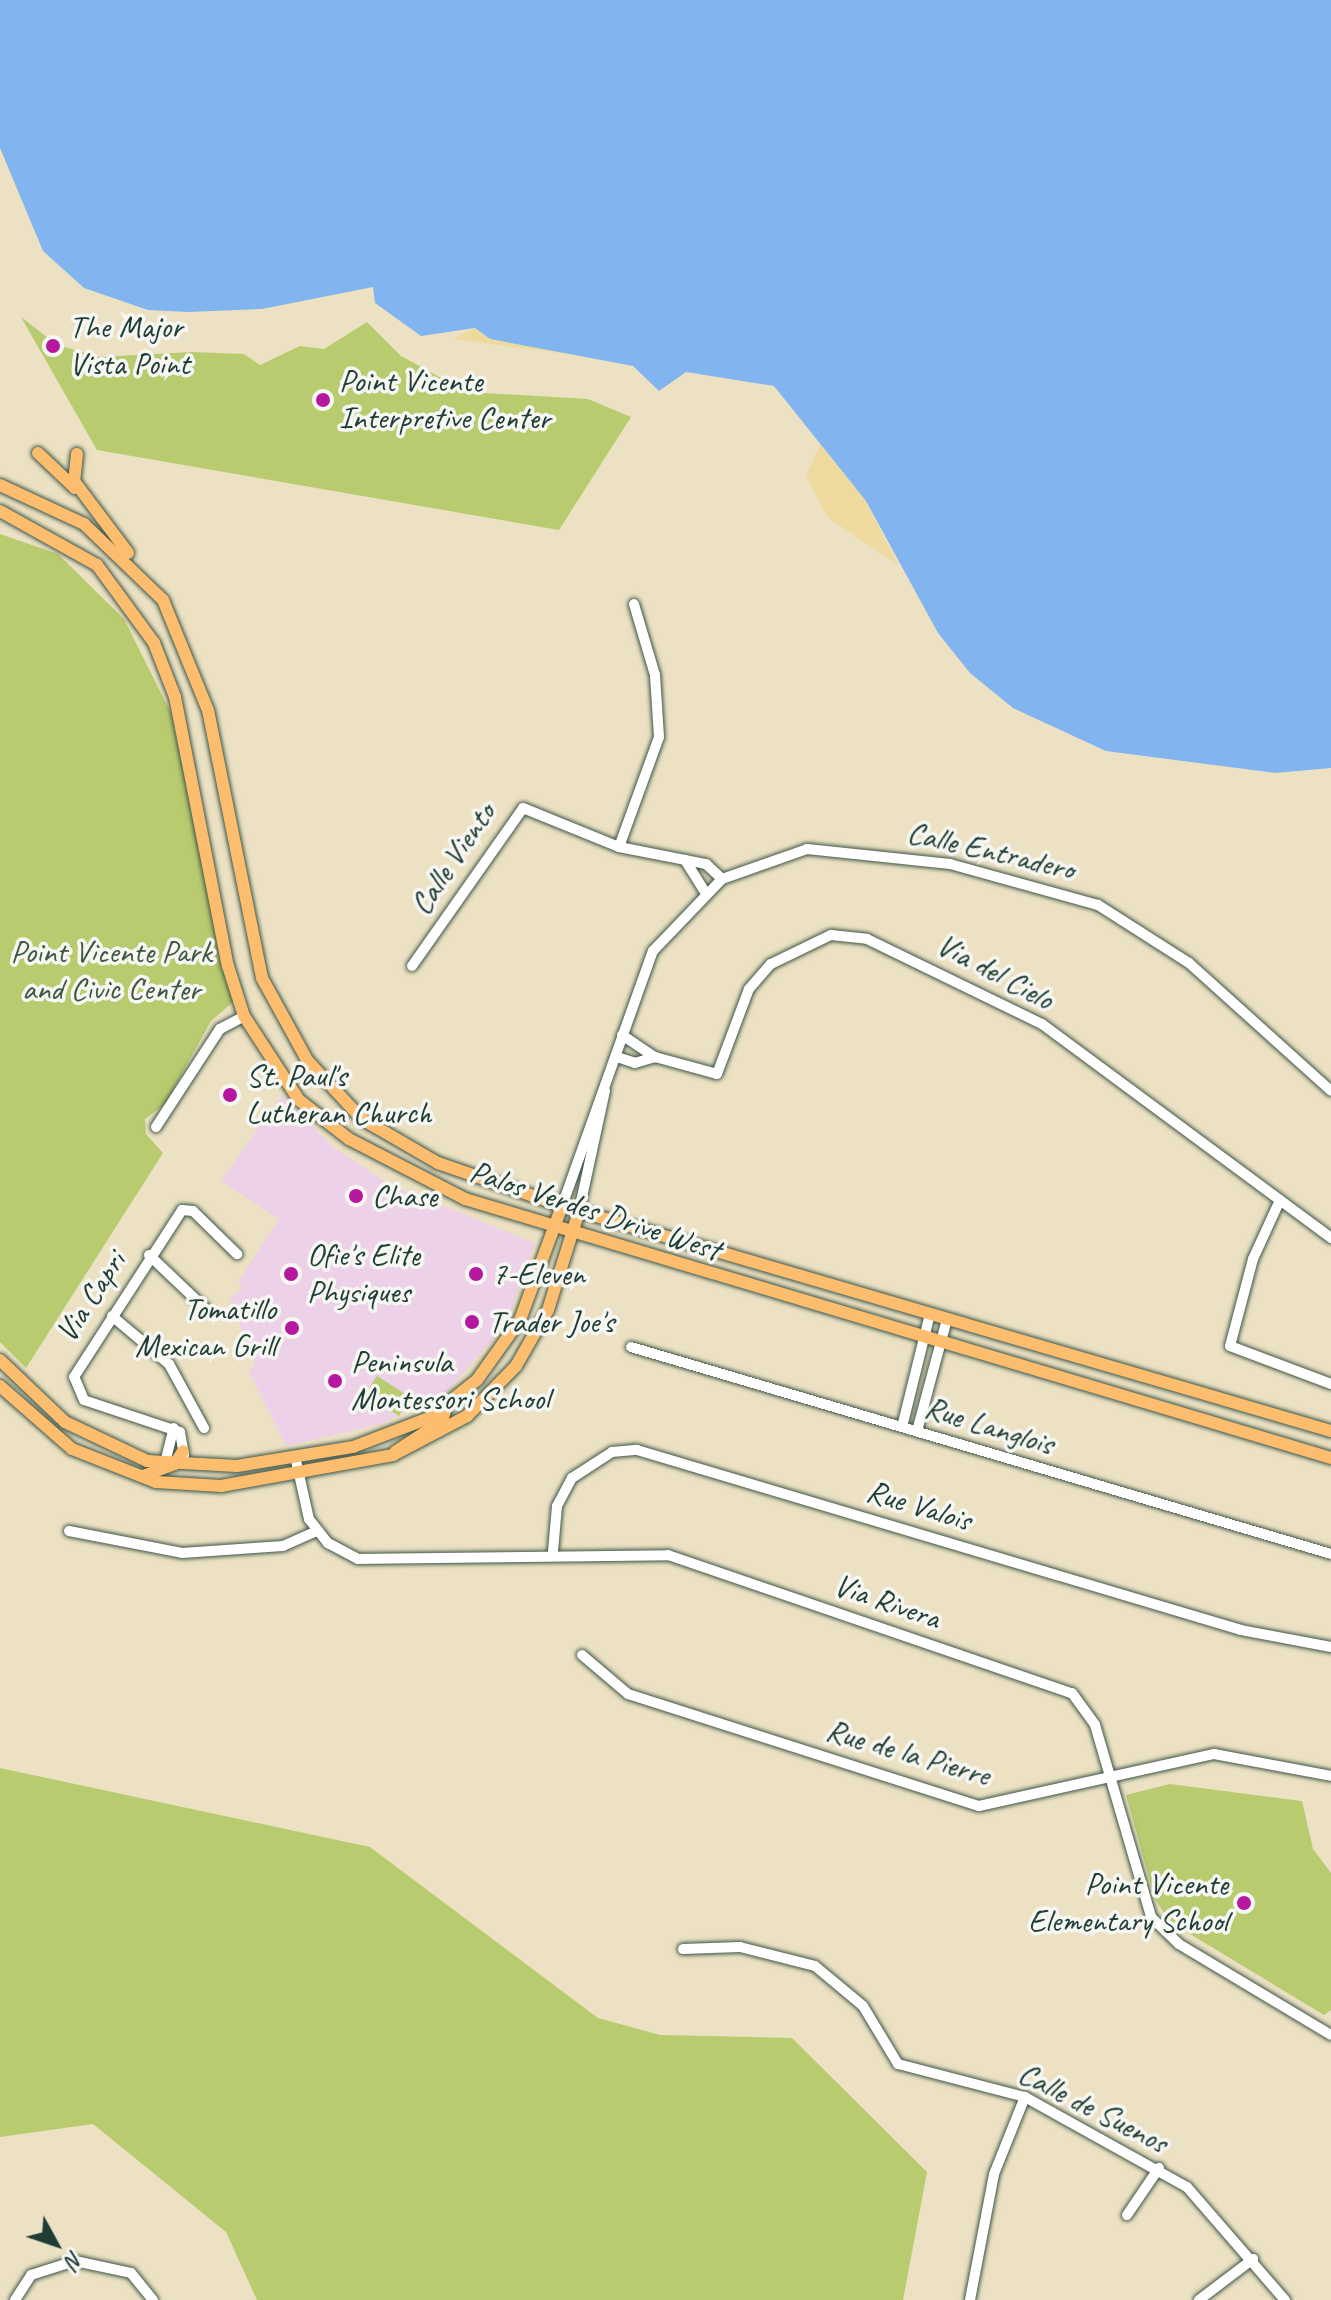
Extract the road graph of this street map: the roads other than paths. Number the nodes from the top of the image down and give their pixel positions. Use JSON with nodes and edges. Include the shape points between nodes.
{"nodes":[{"id":1,"x":38,"y":453,"type":"dead end"},
{"id":2,"x":77,"y":454,"type":"dead end"},
{"id":3,"x":0,"y":485,"type":"edge"},
{"id":4,"x":83,"y":496,"type":"junction"},
{"id":5,"x":0,"y":511,"type":"edge"},
{"id":6,"x":163,"y":600,"type":"junction"},
{"id":7,"x":634,"y":604,"type":"dead end"},
{"id":8,"x":619,"y":847,"type":"junction"},
{"id":9,"x":685,"y":860,"type":"junction"},
{"id":10,"x":722,"y":879,"type":"junction"},
{"id":11,"x":705,"y":892,"type":"junction"},
{"id":12,"x":412,"y":966,"type":"dead end"},
{"id":13,"x":244,"y":1016,"type":"junction"},
{"id":14,"x":622,"y":1035,"type":"junction"},
{"id":15,"x":617,"y":1057,"type":"junction"},
{"id":16,"x":655,"y":1057,"type":"junction"},
{"id":17,"x":605,"y":1089,"type":"junction"},
{"id":18,"x":1331,"y":1091,"type":"edge"},
{"id":19,"x":156,"y":1127,"type":"dead end"},
{"id":20,"x":1280,"y":1200,"type":"junction"},
{"id":21,"x":562,"y":1206,"type":"junction"},
{"id":22,"x":579,"y":1211,"type":"junction"},
{"id":23,"x":556,"y":1228,"type":"junction"},
{"id":24,"x":574,"y":1233,"type":"junction"},
{"id":25,"x":1331,"y":1238,"type":"edge"},
{"id":26,"x":237,"y":1254,"type":"dead end"},
{"id":27,"x":149,"y":1255,"type":"junction"},
{"id":28,"x":208,"y":1311,"type":"dead end"},
{"id":29,"x":930,"y":1314,"type":"junction"},
{"id":30,"x":112,"y":1316,"type":"junction"},
{"id":31,"x":947,"y":1319,"type":"junction"},
{"id":32,"x":925,"y":1341,"type":"junction"},
{"id":33,"x":940,"y":1346,"type":"junction"},
{"id":34,"x":631,"y":1347,"type":"dead end"},
{"id":35,"x":0,"y":1360,"type":"edge"},
{"id":36,"x":1331,"y":1384,"type":"edge"},
{"id":37,"x":0,"y":1386,"type":"edge"},
{"id":38,"x":447,"y":1405,"type":"junction"},
{"id":39,"x":902,"y":1427,"type":"junction"},
{"id":40,"x":174,"y":1428,"type":"junction"},
{"id":41,"x":204,"y":1428,"type":"dead end"},
{"id":42,"x":917,"y":1431,"type":"junction"},
{"id":43,"x":1331,"y":1431,"type":"edge"},
{"id":44,"x":183,"y":1451,"type":"joint"},
{"id":45,"x":393,"y":1455,"type":"junction"},
{"id":46,"x":295,"y":1456,"type":"junction"},
{"id":47,"x":1331,"y":1458,"type":"edge"},
{"id":48,"x":175,"y":1464,"type":"junction"},
{"id":49,"x":128,"y":1474,"type":"junction"},
{"id":50,"x":297,"y":1475,"type":"junction"},
{"id":51,"x":69,"y":1531,"type":"dead end"},
{"id":52,"x":317,"y":1531,"type":"junction"},
{"id":53,"x":553,"y":1551,"type":"junction"},
{"id":54,"x":1331,"y":1554,"type":"edge"},
{"id":55,"x":1331,"y":1647,"type":"edge"},
{"id":56,"x":582,"y":1655,"type":"dead end"},
{"id":57,"x":1331,"y":1776,"type":"edge"},
{"id":58,"x":1110,"y":1778,"type":"junction"},
{"id":59,"x":683,"y":1949,"type":"dead end"},
{"id":60,"x":1331,"y":2035,"type":"edge"},
{"id":61,"x":1025,"y":2097,"type":"junction"},
{"id":62,"x":1159,"y":2168,"type":"junction"},
{"id":63,"x":1127,"y":2215,"type":"dead end"},
{"id":64,"x":1253,"y":2259,"type":"junction"},
{"id":65,"x":15,"y":2300,"type":"edge"},
{"id":66,"x":153,"y":2300,"type":"edge"},
{"id":67,"x":970,"y":2300,"type":"edge"},
{"id":68,"x":1199,"y":2300,"type":"edge"},
{"id":69,"x":1285,"y":2300,"type":"edge"}],
"edges":[{"from":1,"to":4,"type":"main road"},
{"from":2,"to":4,"type":"main road","via":[[72,470]]},
{"from":3,"to":6,"type":"main road","name":"Palos Verdes Drive West","via":[[84,524]]},
{"from":4,"to":6,"type":"main road"},
{"from":5,"to":13,"type":"main road","name":"Palos Verdes Drive West","via":[[71,544],[97,565],[154,643],[175,697],[228,966]]},
{"from":6,"to":21,"type":"main road","name":"Palos Verdes Drive West","via":[[195,665],[253,949],[289,1034],[341,1100],[403,1146]]},
{"from":7,"to":8,"type":"street","via":[[655,675],[659,737]]},
{"from":8,"to":9,"type":"street","name":"Calle Viento"},
{"from":8,"to":12,"type":"street","name":"Calle Viento","via":[[515,810]]},
{"from":9,"to":10,"type":"street","name":"Calle Viento","via":[[706,864]]},
{"from":9,"to":11,"type":"street"},
{"from":10,"to":11,"type":"street","name":"Calle Entradero"},
{"from":10,"to":18,"type":"street","name":"Calle Entradero","via":[[777,855],[831,848],[950,864],[1068,893],[1163,943]]},
{"from":11,"to":14,"type":"street","name":"Calle Entradero","via":[[653,951]]},
{"from":13,"to":19,"type":"street","via":[[220,1029]]},
{"from":13,"to":23,"type":"main road","name":"Palos Verdes Drive West","via":[[299,1100],[349,1139],[422,1182]]},
{"from":14,"to":15,"type":"street","name":"Calle Entradero"},
{"from":14,"to":16,"type":"street","name":"Via del Cielo"},
{"from":15,"to":16,"type":"street","name":"Via del Cielo","via":[[635,1063]]},
{"from":15,"to":17,"type":"street","name":"Calle Entradero"},
{"from":16,"to":20,"type":"street","name":"Via del Cielo","via":[[717,1074],[749,989],[771,964],[831,935],[867,939],[1042,1024]]},
{"from":17,"to":21,"type":"street","name":"Calle Entradero"},
{"from":17,"to":22,"type":"street","via":[[604,1122]]},
{"from":20,"to":25,"type":"street","name":"Via del Cielo"},
{"from":20,"to":36,"type":"street","via":[[1253,1259],[1230,1346]]},
{"from":21,"to":22,"type":"main road","name":"Palos Verdes Drive West"},
{"from":21,"to":23,"type":"main road"},
{"from":22,"to":24,"type":"main road"},
{"from":22,"to":29,"type":"main road","name":"Palos Verdes Drive West"},
{"from":23,"to":24,"type":"main road","name":"Palos Verdes Drive West"},
{"from":23,"to":38,"type":"main road","via":[[509,1341]]},
{"from":24,"to":32,"type":"main road","name":"Palos Verdes Drive West"},
{"from":24,"to":45,"type":"main road","via":[[548,1310],[516,1366],[467,1416]]},
{"from":26,"to":27,"type":"street","name":"Via Capri","via":[[188,1208]]},
{"from":27,"to":28,"type":"street"},
{"from":27,"to":30,"type":"street","name":"Via Capri"},
{"from":29,"to":31,"type":"main road","name":"Palos Verdes Drive West"},
{"from":29,"to":32,"type":"street"},
{"from":30,"to":40,"type":"street","name":"Via Capri","via":[[77,1368],[78,1393]]},
{"from":30,"to":41,"type":"street","via":[[169,1364]]},
{"from":31,"to":33,"type":"street"},
{"from":31,"to":43,"type":"main road","name":"Palos Verdes Drive West"},
{"from":32,"to":33,"type":"main road","name":"Palos Verdes Drive West"},
{"from":32,"to":39,"type":"street"},
{"from":33,"to":42,"type":"street"},
{"from":33,"to":47,"type":"main road","name":"Palos Verdes Drive West"},
{"from":34,"to":39,"type":"street","name":"Rue Langlois"},
{"from":35,"to":48,"type":"main road","via":[[39,1403],[90,1440]]},
{"from":37,"to":49,"type":"main road","via":[[72,1449]]},
{"from":38,"to":45,"type":"main road","via":[[442,1421]]},
{"from":38,"to":46,"type":"main road","via":[[394,1434]]},
{"from":39,"to":42,"type":"street","name":"Rue Langlois"},
{"from":40,"to":44,"type":"street"},
{"from":40,"to":48,"type":"street"},
{"from":42,"to":54,"type":"street","name":"Rue Langlois"},
{"from":44,"to":48,"type":"main road"},
{"from":45,"to":50,"type":"main road"},
{"from":46,"to":48,"type":"main road"},
{"from":46,"to":50,"type":"street"},
{"from":48,"to":49,"type":"main road","via":[[148,1476]]},
{"from":49,"to":50,"type":"main road","via":[[189,1487]]},
{"from":50,"to":52,"type":"street"},
{"from":51,"to":52,"type":"street","via":[[182,1553],[283,1546]]},
{"from":52,"to":53,"type":"street","name":"Via Rivera","via":[[358,1559]]},
{"from":53,"to":55,"type":"street","name":"Rue Valois","via":[[557,1506],[572,1478],[612,1452],[637,1450],[1241,1630]]},
{"from":53,"to":58,"type":"street","name":"Via Rivera","via":[[668,1555],[1060,1688],[1090,1712]]},
{"from":56,"to":58,"type":"street","name":"Rue de la Pierre","via":[[628,1694],[979,1806]]},
{"from":57,"to":58,"type":"street","name":"Rue de la Pierre","via":[[1214,1754]]},
{"from":58,"to":60,"type":"street","name":"Via Rivera","via":[[1143,1901],[1163,1931]]},
{"from":59,"to":61,"type":"street","name":"Calle de Suenos","via":[[786,1954],[863,2006],[898,2064]]},
{"from":61,"to":62,"type":"street","name":"Calle de Suenos"},
{"from":61,"to":67,"type":"street","via":[[994,2174]]},
{"from":62,"to":63,"type":"street"},
{"from":62,"to":64,"type":"street","name":"Calle de Suenos","via":[[1187,2187]]},
{"from":64,"to":68,"type":"street"},
{"from":64,"to":69,"type":"street","name":"Calle de Suenos"},
{"from":65,"to":66,"type":"street","via":[[31,2275],[75,2261],[131,2273]]}]}
